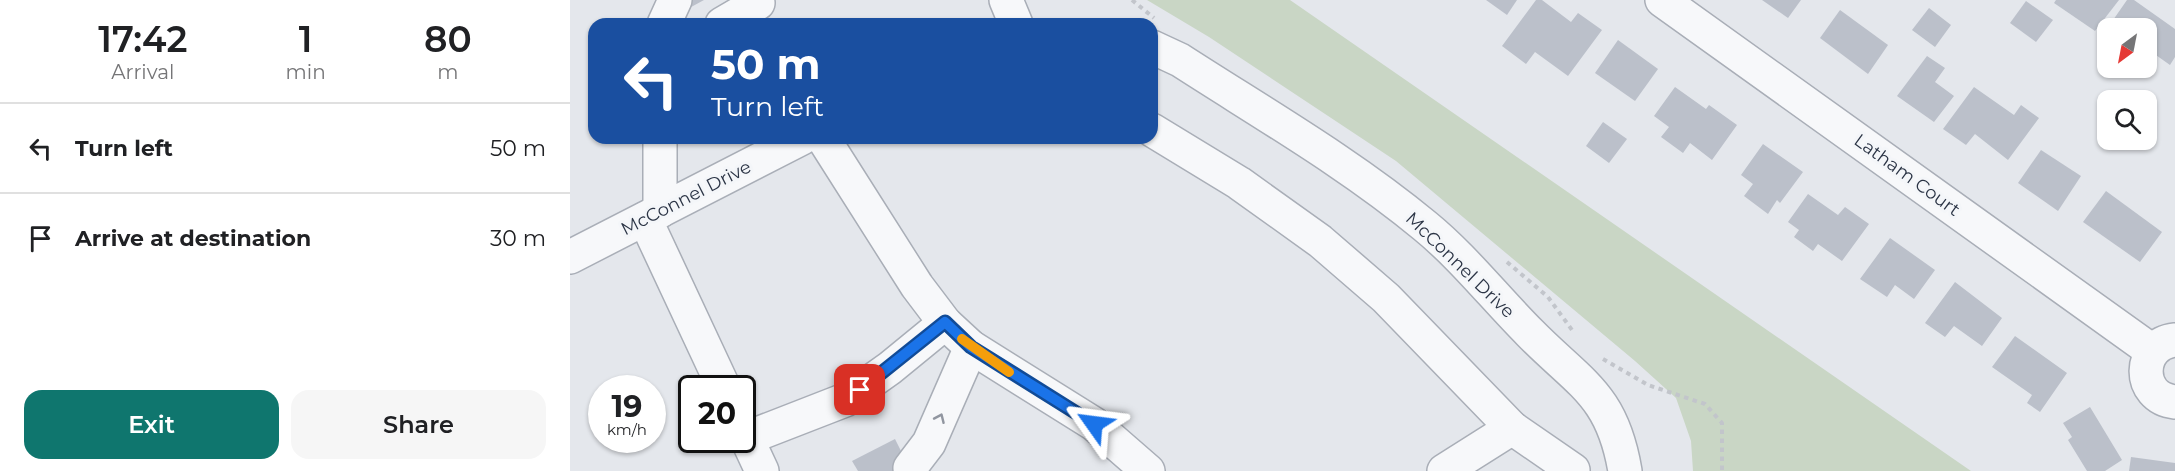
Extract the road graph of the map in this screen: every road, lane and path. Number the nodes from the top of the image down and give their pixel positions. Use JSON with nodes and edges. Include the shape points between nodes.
{"nodes":[{"id":1,"x":675,"y":0,"type":"edge"},
{"id":2,"x":1006,"y":0,"type":"edge"},
{"id":3,"x":1662,"y":0,"type":"edge"},
{"id":4,"x":762,"y":9,"type":"edge"},
{"id":5,"x":667,"y":18,"type":"edge"},
{"id":6,"x":738,"y":18,"type":"edge"},
{"id":7,"x":1014,"y":18,"type":"edge"},
{"id":8,"x":1158,"y":50,"type":"edge"},
{"id":9,"x":1158,"y":134,"type":"edge"},
{"id":10,"x":659,"y":144,"type":"edge"},
{"id":11,"x":790,"y":144,"type":"edge"},
{"id":12,"x":828,"y":144,"type":"edge"},
{"id":13,"x":652,"y":215,"type":"junction"},
{"id":14,"x":570,"y":257,"type":"edge"},
{"id":15,"x":945,"y":322,"type":"junction"},
{"id":16,"x":2163,"y":345,"type":"edge"},
{"id":17,"x":971,"y":347,"type":"junction"},
{"id":18,"x":719,"y":375,"type":"edge"},
{"id":19,"x":2175,"y":402,"type":"edge"},
{"id":20,"x":1512,"y":428,"type":"junction"},
{"id":21,"x":756,"y":429,"type":"edge"},
{"id":22,"x":754,"y":453,"type":"edge"},
{"id":23,"x":1623,"y":458,"type":"edge"},
{"id":24,"x":910,"y":468,"type":"dead end"},
{"id":25,"x":1572,"y":470,"type":"edge"},
{"id":26,"x":762,"y":471,"type":"edge"},
{"id":27,"x":1148,"y":471,"type":"edge"},
{"id":28,"x":1444,"y":471,"type":"edge"}],
"edges":[{"from":1,"to":5,"type":"street"},
{"from":2,"to":7,"type":"street"},
{"from":3,"to":16,"type":"street","name":"Latham Court"},
{"from":4,"to":6,"type":"street"},
{"from":8,"to":23,"type":"street","name":"McConnel Drive","via":[[1180,60],[1369,182],[1427,227],[1546,350],[1590,388],[1611,418]]},
{"from":9,"to":20,"type":"street","via":[[1239,183],[1320,241],[1386,298]]},
{"from":10,"to":13,"type":"street"},
{"from":11,"to":13,"type":"street","name":"McConnel Drive"},
{"from":12,"to":15,"type":"street","via":[[917,286]]},
{"from":13,"to":14,"type":"street","name":"McConnel Drive"},
{"from":13,"to":18,"type":"street"},
{"from":15,"to":17,"type":"street"},
{"from":15,"to":21,"type":"street","via":[[845,400]]},
{"from":16,"to":19,"type":"street","name":"Latham Court","via":[[2146,362],[2145,374],[2156,395]]},
{"from":24,"to":17,"type":"street","one_way":true,"via":[[928,443]]},
{"from":17,"to":27,"type":"street","via":[[1094,424]]},
{"from":20,"to":25,"type":"street"},
{"from":20,"to":28,"type":"street"},
{"from":22,"to":26,"type":"street"},
{"from":23,"to":25,"type":"street"}]}
